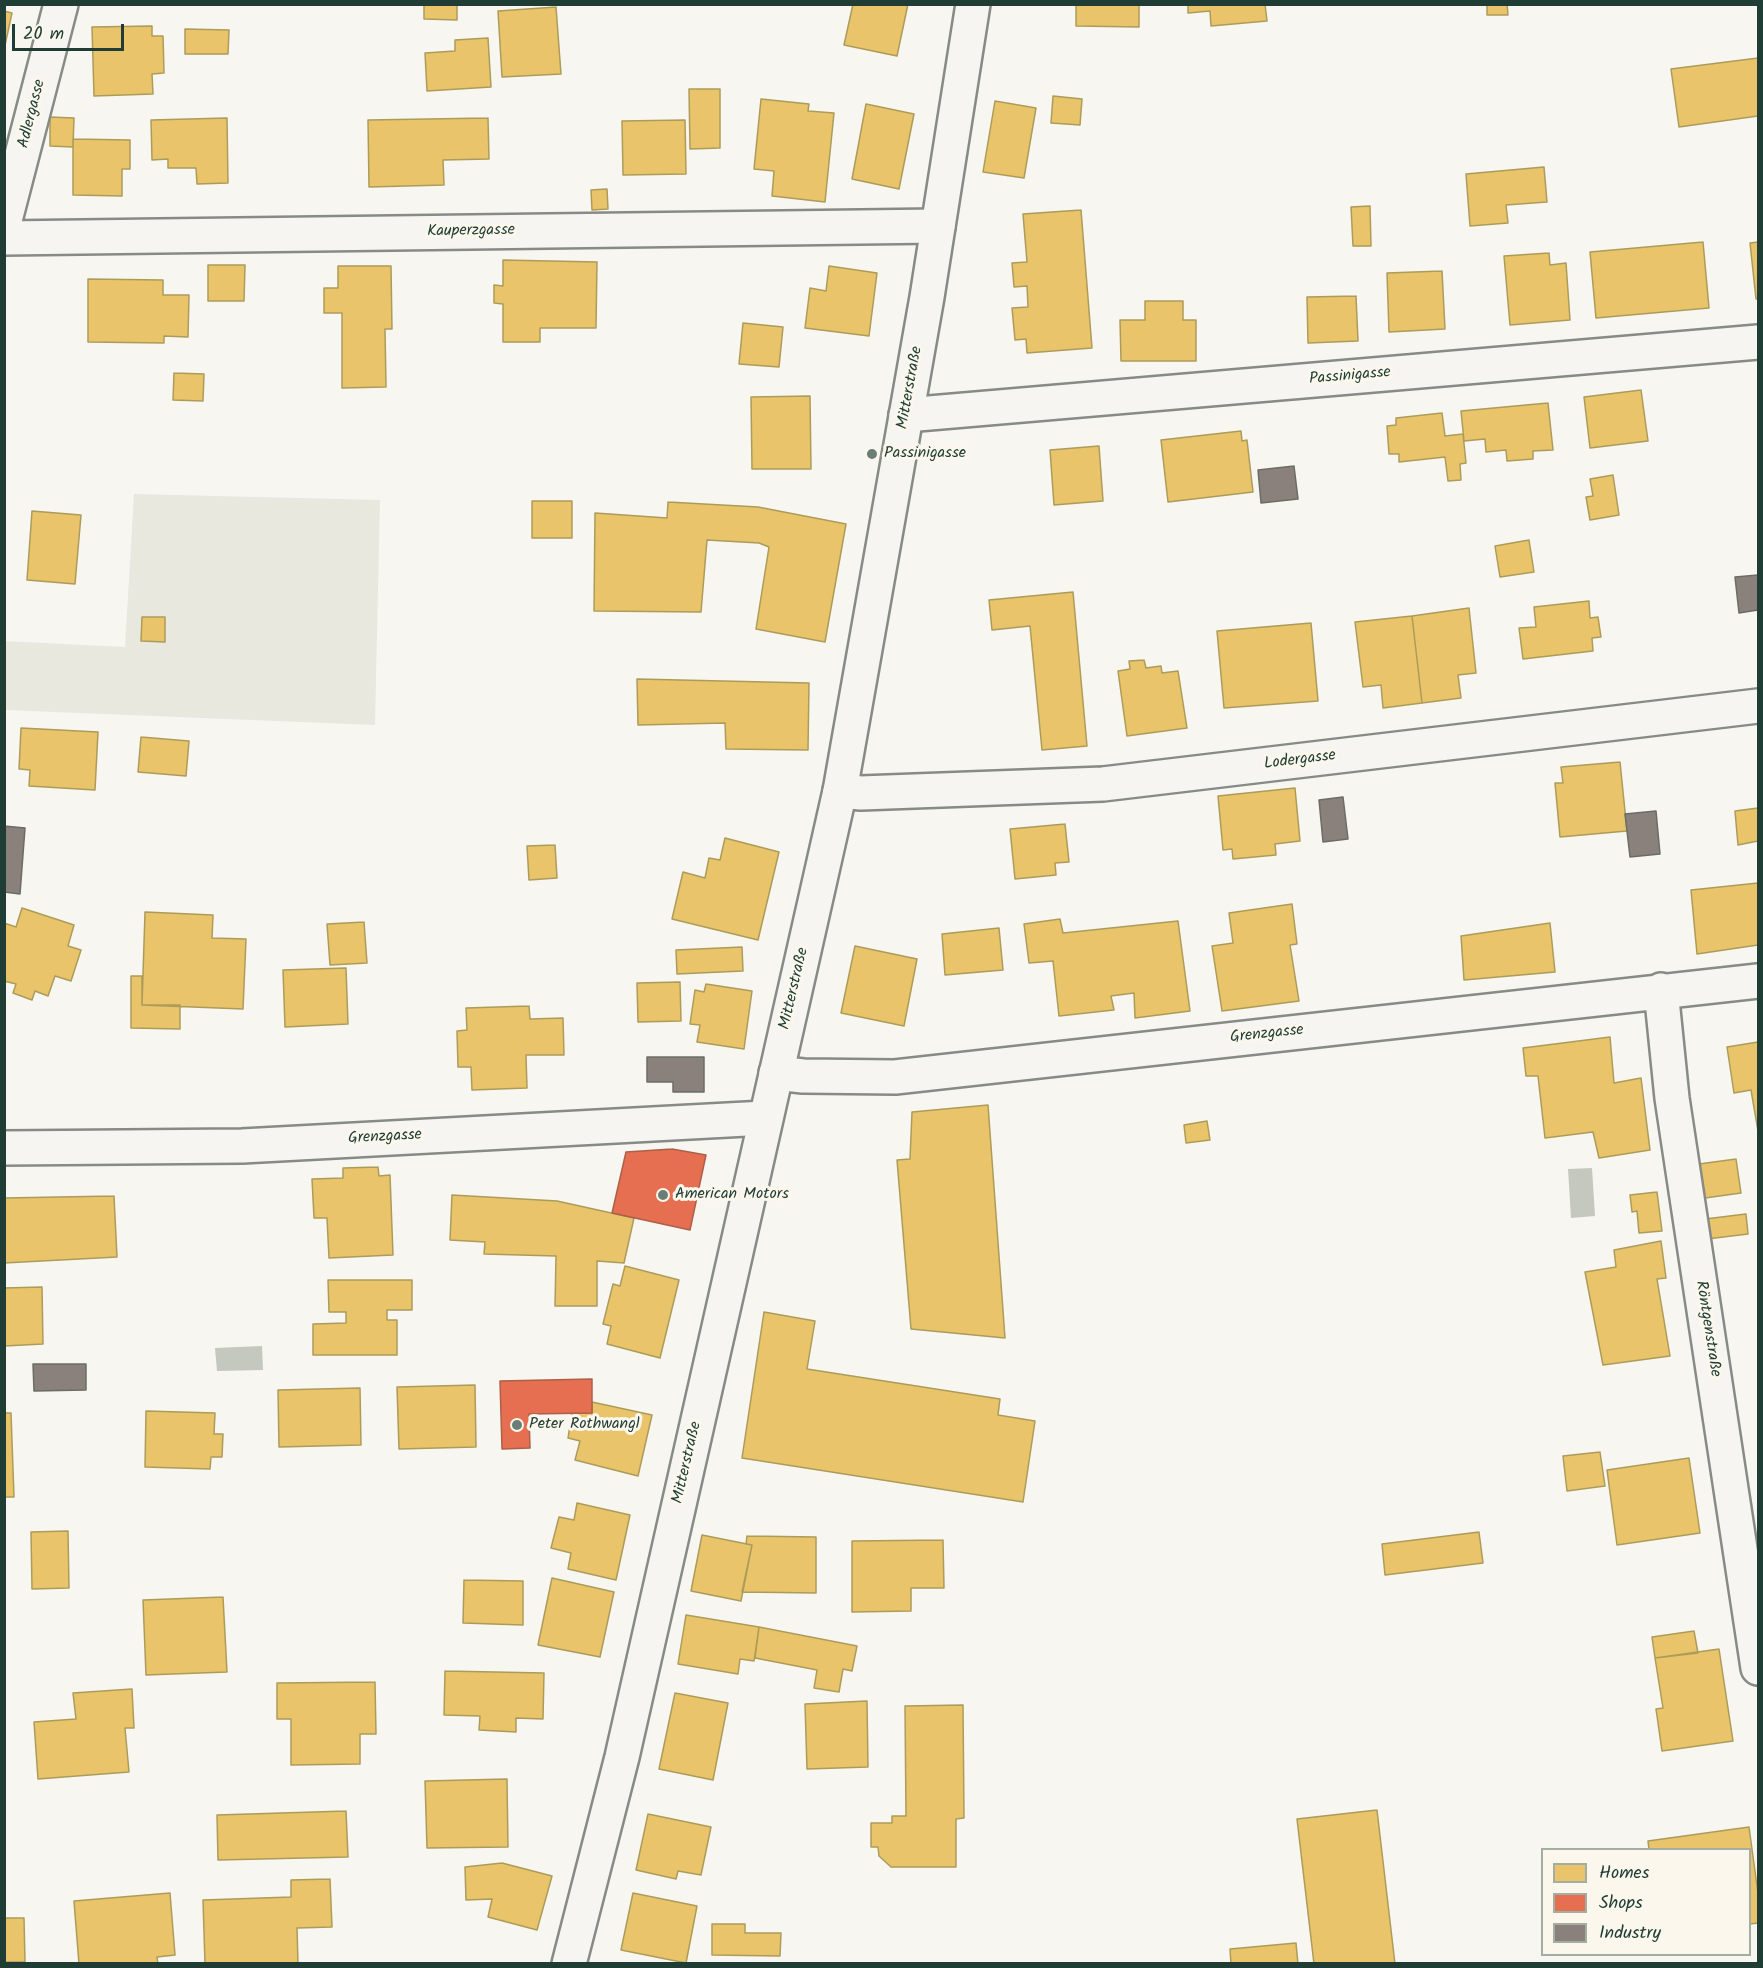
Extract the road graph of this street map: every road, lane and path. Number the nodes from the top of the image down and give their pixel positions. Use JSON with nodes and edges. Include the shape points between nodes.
{"nodes":[{"id":1,"x":61,"y":4,"type":"edge"},
{"id":2,"x":973,"y":4,"type":"edge"},
{"id":3,"x":4,"y":224,"type":"edge"},
{"id":4,"x":938,"y":226,"type":"junction"},
{"id":5,"x":4,"y":238,"type":"edge"},
{"id":6,"x":1758,"y":342,"type":"edge"},
{"id":7,"x":906,"y":415,"type":"junction"},
{"id":8,"x":1758,"y":706,"type":"edge"},
{"id":9,"x":840,"y":791,"type":"junction"},
{"id":10,"x":1758,"y":981,"type":"edge"},
{"id":11,"x":1661,"y":990,"type":"junction"},
{"id":12,"x":776,"y":1073,"type":"junction"},
{"id":13,"x":765,"y":1119,"type":"junction"},
{"id":14,"x":4,"y":1148,"type":"edge"},
{"id":15,"x":1758,"y":1668,"type":"edge"},
{"id":16,"x":569,"y":1964,"type":"edge"}],
"edges":[{"from":1,"to":3,"type":"street","name":"Adlergasse"},
{"from":2,"to":4,"type":"street","name":"Mitterstraße"},
{"from":4,"to":5,"type":"street","name":"Kauperzgasse"},
{"from":4,"to":7,"type":"street","name":"Mitterstraße"},
{"from":6,"to":7,"type":"street","name":"Passinigasse"},
{"from":7,"to":9,"type":"street","name":"Mitterstraße"},
{"from":8,"to":9,"type":"street","name":"Lodergasse","via":[[1103,784],[861,794]]},
{"from":9,"to":12,"type":"street","name":"Mitterstraße"},
{"from":10,"to":11,"type":"street","name":"Grenzgasse"},
{"from":11,"to":12,"type":"street","name":"Grenzgasse","via":[[895,1077],[803,1077]]},
{"from":11,"to":15,"type":"street","name":"Röntgenstraße","via":[[1672,1098]]},
{"from":12,"to":13,"type":"street","name":"Mitterstraße"},
{"from":13,"to":14,"type":"street","name":"Grenzgasse","via":[[242,1146]]},
{"from":13,"to":16,"type":"street","name":"Mitterstraße","via":[[622,1757]]}]}
